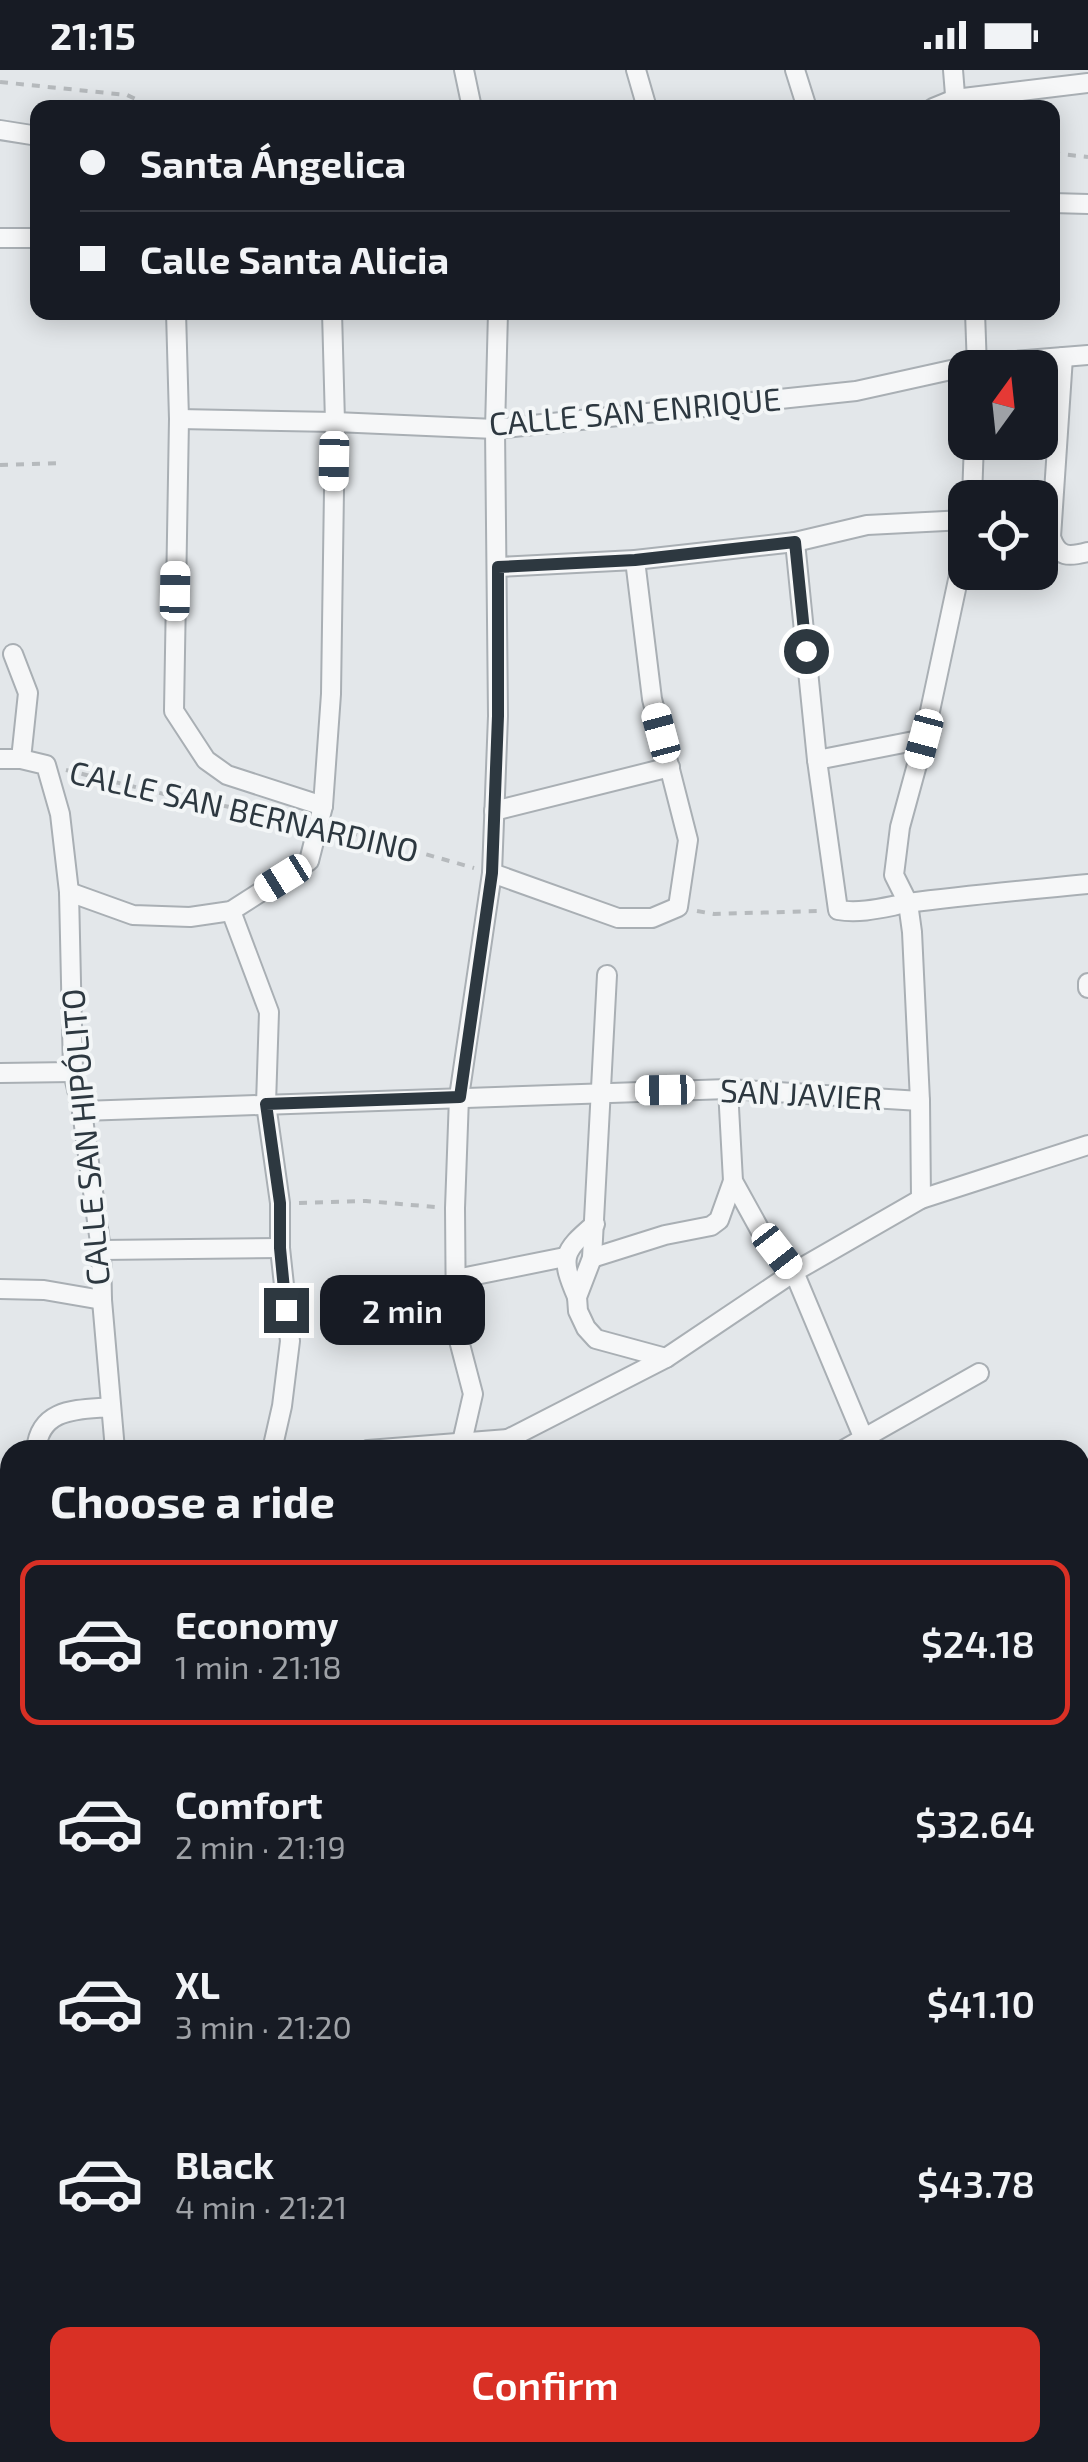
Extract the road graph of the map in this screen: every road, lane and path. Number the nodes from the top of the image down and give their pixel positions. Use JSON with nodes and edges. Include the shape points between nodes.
{"nodes":[{"id":1,"x":464,"y":70,"type":"edge"},
{"id":2,"x":636,"y":70,"type":"edge"},
{"id":3,"x":795,"y":70,"type":"edge"},
{"id":4,"x":952,"y":70,"type":"edge"},
{"id":5,"x":1077,"y":70,"type":"edge"},
{"id":6,"x":1088,"y":74,"type":"edge"},
{"id":7,"x":0,"y":82,"type":"edge"},
{"id":8,"x":1088,"y":83,"type":"edge"},
{"id":9,"x":138,"y":100,"type":"edge"},
{"id":10,"x":470,"y":100,"type":"edge"},
{"id":11,"x":644,"y":100,"type":"edge"},
{"id":12,"x":804,"y":100,"type":"edge"},
{"id":13,"x":956,"y":100,"type":"edge"},
{"id":14,"x":976,"y":100,"type":"edge"},
{"id":15,"x":0,"y":130,"type":"edge"},
{"id":16,"x":30,"y":135,"type":"edge"},
{"id":17,"x":1060,"y":154,"type":"edge"},
{"id":18,"x":1088,"y":157,"type":"edge"},
{"id":19,"x":1060,"y":203,"type":"edge"},
{"id":20,"x":1088,"y":204,"type":"edge"},
{"id":21,"x":0,"y":238,"type":"edge"},
{"id":22,"x":30,"y":238,"type":"edge"},
{"id":23,"x":176,"y":320,"type":"edge"},
{"id":24,"x":332,"y":320,"type":"edge"},
{"id":25,"x":498,"y":320,"type":"edge"},
{"id":26,"x":975,"y":320,"type":"edge"},
{"id":27,"x":977,"y":350,"type":"edge"},
{"id":28,"x":1088,"y":355,"type":"edge"},
{"id":29,"x":1063,"y":357,"type":"junction"},
{"id":30,"x":1058,"y":358,"type":"edge"},
{"id":31,"x":948,"y":372,"type":"edge"},
{"id":32,"x":178,"y":419,"type":"junction"},
{"id":33,"x":335,"y":422,"type":"junction"},
{"id":34,"x":494,"y":428,"type":"junction"},
{"id":35,"x":60,"y":463,"type":"dead end"},
{"id":36,"x":0,"y":466,"type":"edge"},
{"id":37,"x":948,"y":521,"type":"edge"},
{"id":38,"x":795,"y":542,"type":"junction"},
{"id":39,"x":1088,"y":552,"type":"edge"},
{"id":40,"x":635,"y":560,"type":"junction"},
{"id":41,"x":498,"y":567,"type":"junction"},
{"id":42,"x":956,"y":590,"type":"edge"},
{"id":43,"x":13,"y":654,"type":"dead end"},
{"id":44,"x":924,"y":739,"type":"junction"},
{"id":45,"x":0,"y":759,"type":"edge"},
{"id":46,"x":21,"y":759,"type":"junction"},
{"id":47,"x":817,"y":760,"type":"junction"},
{"id":48,"x":46,"y":765,"type":"junction"},
{"id":49,"x":670,"y":767,"type":"junction"},
{"id":50,"x":494,"y":811,"type":"junction"},
{"id":51,"x":321,"y":815,"type":"junction"},
{"id":52,"x":492,"y":873,"type":"junction"},
{"id":53,"x":1088,"y":884,"type":"edge"},
{"id":54,"x":68,"y":892,"type":"junction"},
{"id":55,"x":908,"y":903,"type":"junction"},
{"id":56,"x":678,"y":908,"type":"junction"},
{"id":57,"x":838,"y":910,"type":"junction"},
{"id":58,"x":231,"y":911,"type":"junction"},
{"id":59,"x":607,"y":975,"type":"dead end"},
{"id":60,"x":0,"y":1072,"type":"edge"},
{"id":61,"x":74,"y":1072,"type":"junction"},
{"id":62,"x":728,"y":1089,"type":"junction"},
{"id":63,"x":602,"y":1092,"type":"junction"},
{"id":64,"x":460,"y":1097,"type":"junction"},
{"id":65,"x":920,"y":1101,"type":"junction"},
{"id":66,"x":266,"y":1104,"type":"junction"},
{"id":67,"x":82,"y":1111,"type":"junction"},
{"id":68,"x":1088,"y":1145,"type":"edge"},
{"id":69,"x":733,"y":1180,"type":"junction"},
{"id":70,"x":922,"y":1198,"type":"junction"},
{"id":71,"x":280,"y":1203,"type":"junction"},
{"id":72,"x":455,"y":1208,"type":"junction"},
{"id":73,"x":595,"y":1224,"type":"junction"},
{"id":74,"x":280,"y":1248,"type":"junction"},
{"id":75,"x":100,"y":1250,"type":"junction"},
{"id":76,"x":565,"y":1257,"type":"junction"},
{"id":77,"x":592,"y":1258,"type":"junction"},
{"id":78,"x":794,"y":1272,"type":"junction"},
{"id":79,"x":456,"y":1279,"type":"junction"},
{"id":80,"x":0,"y":1289,"type":"edge"},
{"id":81,"x":578,"y":1297,"type":"junction"},
{"id":82,"x":102,"y":1300,"type":"junction"},
{"id":83,"x":666,"y":1358,"type":"junction"},
{"id":84,"x":979,"y":1373,"type":"dead end"},
{"id":85,"x":112,"y":1407,"type":"junction"},
{"id":86,"x":37,"y":1440,"type":"edge"},
{"id":87,"x":114,"y":1440,"type":"edge"},
{"id":88,"x":274,"y":1440,"type":"edge"},
{"id":89,"x":462,"y":1440,"type":"edge"},
{"id":90,"x":518,"y":1440,"type":"edge"},
{"id":91,"x":864,"y":1440,"type":"joint"}],
"edges":[{"from":1,"to":10,"type":"street"},
{"from":2,"to":11,"type":"street"},
{"from":3,"to":12,"type":"street"},
{"from":4,"to":13,"type":"street"},
{"from":5,"to":6,"type":"street"},
{"from":7,"to":9,"type":"path"},
{"from":8,"to":14,"type":"street"},
{"from":15,"to":16,"type":"street"},
{"from":17,"to":18,"type":"path"},
{"from":19,"to":20,"type":"street"},
{"from":21,"to":22,"type":"street"},
{"from":23,"to":32,"type":"street"},
{"from":24,"to":33,"type":"street"},
{"from":25,"to":34,"type":"street"},
{"from":26,"to":27,"type":"street"},
{"from":28,"to":29,"type":"street","name":"CALLE SAN ENRIQUE"},
{"from":29,"to":30,"type":"street","name":"CALLE SAN ENRIQUE"},
{"from":29,"to":39,"type":"street","via":[[1051,537],[1065,554]]},
{"from":31,"to":34,"type":"street","name":"CALLE SAN ENRIQUE","via":[[856,391]]},
{"from":32,"to":33,"type":"street","name":"CALLE SAN ENRIQUE"},
{"from":32,"to":51,"type":"street","via":[[174,711],[206,760],[227,775]]},
{"from":33,"to":34,"type":"street","name":"CALLE SAN ENRIQUE"},
{"from":33,"to":51,"type":"street","via":[[331,694]]},
{"from":34,"to":41,"type":"street"},
{"from":35,"to":36,"type":"path"},
{"from":37,"to":38,"type":"street","via":[[868,525]]},
{"from":38,"to":40,"type":"street"},
{"from":38,"to":47,"type":"street"},
{"from":40,"to":41,"type":"street"},
{"from":40,"to":49,"type":"street","via":[[652,699]]},
{"from":41,"to":50,"type":"street"},
{"from":42,"to":44,"type":"street"},
{"from":43,"to":46,"type":"street","via":[[28,693]]},
{"from":44,"to":47,"type":"street"},
{"from":44,"to":55,"type":"street","via":[[894,875]]},
{"from":45,"to":46,"type":"street"},
{"from":46,"to":48,"type":"street"},
{"from":47,"to":57,"type":"street"},
{"from":48,"to":51,"type":"path","name":"CALLE SAN BERNARDINO","via":[[180,798]]},
{"from":48,"to":54,"type":"street","name":"CALLE SAN HIPÓLITO","via":[[60,814]]},
{"from":49,"to":50,"type":"street"},
{"from":49,"to":56,"type":"street","via":[[688,840]]},
{"from":50,"to":52,"type":"street"},
{"from":51,"to":52,"type":"path","name":"CALLE SAN BERNARDINO"},
{"from":51,"to":58,"type":"street","via":[[309,862]]},
{"from":52,"to":56,"type":"street","via":[[618,918],[652,918]]},
{"from":52,"to":64,"type":"street"},
{"from":53,"to":55,"type":"street"},
{"from":54,"to":58,"type":"street","via":[[133,915]]},
{"from":54,"to":61,"type":"street","name":"CALLE SAN HIPÓLITO"},
{"from":55,"to":57,"type":"street"},
{"from":55,"to":65,"type":"street"},
{"from":56,"to":57,"type":"path","via":[[714,914]]},
{"from":58,"to":66,"type":"street","via":[[269,1012]]},
{"from":59,"to":63,"type":"street"},
{"from":60,"to":61,"type":"street"},
{"from":61,"to":67,"type":"street","name":"CALLE SAN HIPÓLITO"},
{"from":62,"to":63,"type":"street","name":"SAN JAVIER"},
{"from":62,"to":65,"type":"street","name":"SAN JAVIER"},
{"from":62,"to":69,"type":"street"},
{"from":63,"to":64,"type":"street","name":"SAN JAVIER"},
{"from":63,"to":73,"type":"street"},
{"from":64,"to":66,"type":"street","name":"SAN JAVIER"},
{"from":64,"to":72,"type":"street"},
{"from":65,"to":70,"type":"street"},
{"from":66,"to":67,"type":"street","name":"SAN JAVIER"},
{"from":66,"to":71,"type":"street"},
{"from":67,"to":75,"type":"street","name":"CALLE SAN HIPÓLITO"},
{"from":68,"to":70,"type":"street"},
{"from":69,"to":77,"type":"street","via":[[711,1226]]},
{"from":69,"to":78,"type":"street","via":[[760,1230]]},
{"from":70,"to":78,"type":"street"},
{"from":71,"to":72,"type":"path"},
{"from":71,"to":74,"type":"street"},
{"from":72,"to":79,"type":"street"},
{"from":73,"to":76,"type":"street"},
{"from":73,"to":77,"type":"street"},
{"from":74,"to":75,"type":"street"},
{"from":74,"to":88,"type":"street","via":[[290,1341]]},
{"from":75,"to":82,"type":"street","name":"CALLE SAN HIPÓLITO"},
{"from":76,"to":79,"type":"street"},
{"from":76,"to":81,"type":"street"},
{"from":77,"to":81,"type":"street"},
{"from":78,"to":83,"type":"street"},
{"from":78,"to":91,"type":"street"},
{"from":79,"to":89,"type":"street","via":[[458,1342],[473,1394]]},
{"from":80,"to":82,"type":"street"},
{"from":81,"to":83,"type":"street","via":[[578,1310],[596,1339]]},
{"from":82,"to":85,"type":"street","name":"CALLE SAN HIPÓLITO"},
{"from":83,"to":90,"type":"street"},
{"from":84,"to":91,"type":"street"},
{"from":85,"to":86,"type":"street","via":[[65,1412],[44,1425]]},
{"from":85,"to":87,"type":"street","name":"CALLE SAN HIPÓLITO"}]}
